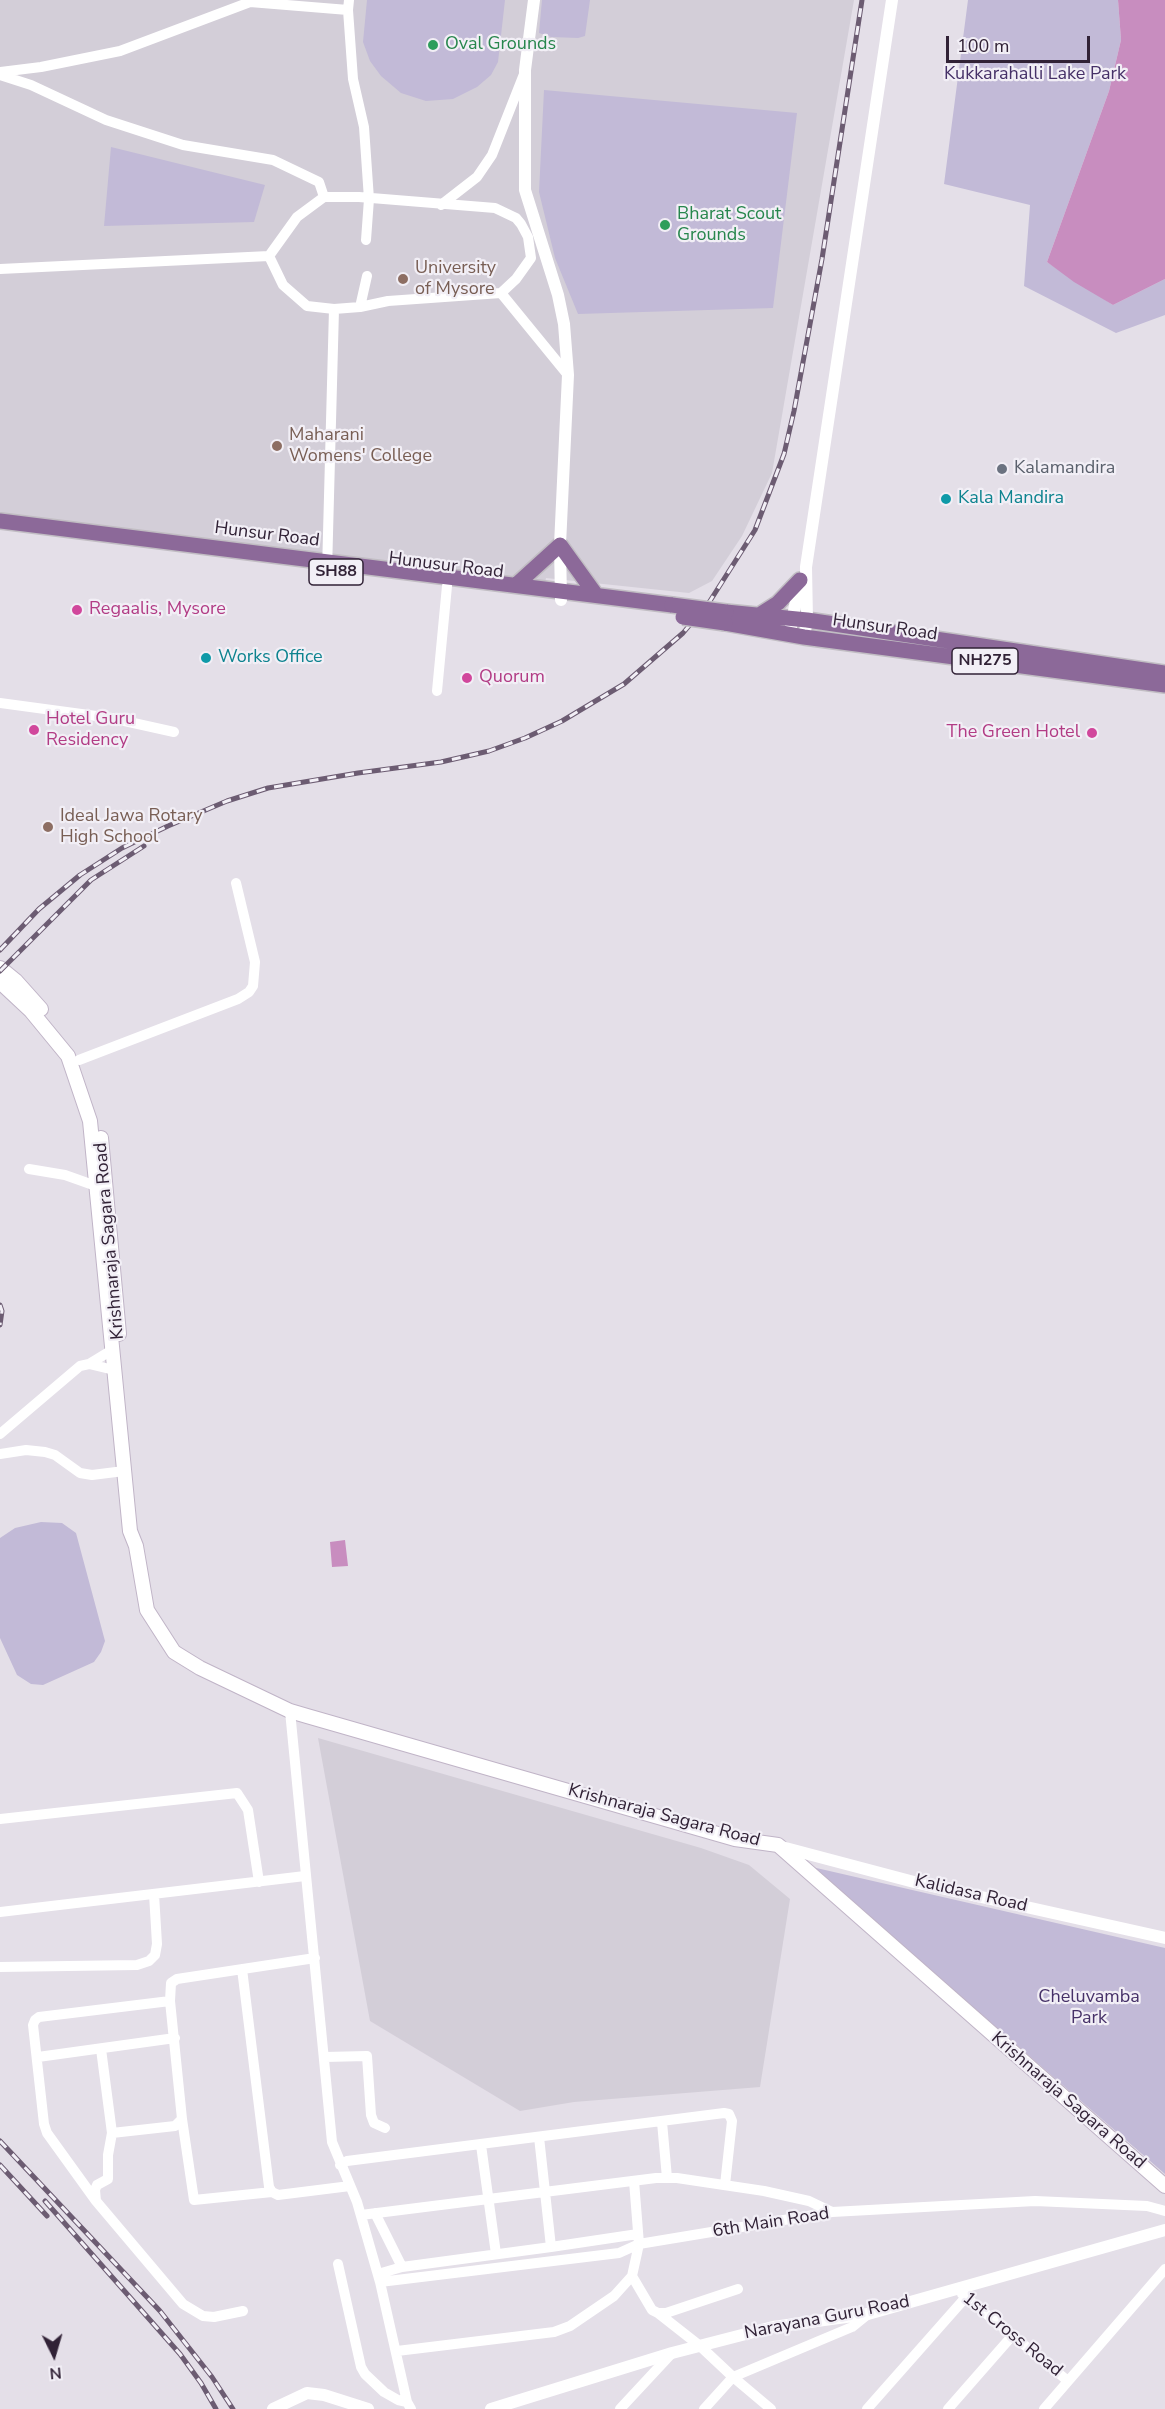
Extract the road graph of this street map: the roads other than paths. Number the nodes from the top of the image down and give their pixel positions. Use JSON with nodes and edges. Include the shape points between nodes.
{"nodes":[{"id":1,"x":534,"y":0,"type":"edge"},
{"id":2,"x":892,"y":0,"type":"edge"},
{"id":3,"x":348,"y":5,"type":"edge"},
{"id":4,"x":525,"y":70,"type":"junction"},
{"id":5,"x":0,"y":74,"type":"edge"},
{"id":6,"x":324,"y":197,"type":"junction"},
{"id":7,"x":369,"y":199,"type":"junction"},
{"id":8,"x":441,"y":205,"type":"junction"},
{"id":9,"x":533,"y":236,"type":"junction"},
{"id":10,"x":366,"y":240,"type":"dead end"},
{"id":11,"x":269,"y":256,"type":"junction"},
{"id":12,"x":0,"y":269,"type":"edge"},
{"id":13,"x":367,"y":276,"type":"dead end"},
{"id":14,"x":501,"y":293,"type":"junction"},
{"id":15,"x":360,"y":307,"type":"junction"},
{"id":16,"x":334,"y":309,"type":"junction"},
{"id":17,"x":568,"y":375,"type":"junction"},
{"id":18,"x":0,"y":521,"type":"edge"},
{"id":19,"x":0,"y":530,"type":"edge"},
{"id":20,"x":560,"y":545,"type":"junction"},
{"id":21,"x":327,"y":567,"type":"junction"},
{"id":22,"x":803,"y":573,"type":"junction"},
{"id":23,"x":516,"y":585,"type":"junction"},
{"id":24,"x":447,"y":586,"type":"junction"},
{"id":25,"x":561,"y":595,"type":"junction"},
{"id":26,"x":596,"y":595,"type":"junction"},
{"id":27,"x":672,"y":610,"type":"junction"},
{"id":28,"x":756,"y":617,"type":"junction"},
{"id":29,"x":725,"y":618,"type":"junction"},
{"id":30,"x":798,"y":628,"type":"junction"},
{"id":31,"x":1165,"y":673,"type":"edge"},
{"id":32,"x":1165,"y":685,"type":"edge"},
{"id":33,"x":437,"y":691,"type":"dead end"},
{"id":34,"x":0,"y":703,"type":"edge"},
{"id":35,"x":174,"y":732,"type":"dead end"},
{"id":36,"x":236,"y":884,"type":"dead end"},
{"id":37,"x":0,"y":968,"type":"edge"},
{"id":38,"x":0,"y":982,"type":"edge"},
{"id":39,"x":79,"y":1060,"type":"junction"},
{"id":40,"x":29,"y":1169,"type":"dead end"},
{"id":41,"x":96,"y":1186,"type":"junction"},
{"id":42,"x":116,"y":1349,"type":"junction"},
{"id":43,"x":89,"y":1364,"type":"junction"},
{"id":44,"x":118,"y":1370,"type":"junction"},
{"id":45,"x":0,"y":1434,"type":"edge"},
{"id":46,"x":0,"y":1454,"type":"edge"},
{"id":47,"x":124,"y":1471,"type":"junction"},
{"id":48,"x":136,"y":1546,"type":"junction"},
{"id":49,"x":290,"y":1711,"type":"junction"},
{"id":50,"x":0,"y":1819,"type":"edge"},
{"id":51,"x":778,"y":1845,"type":"junction"},
{"id":52,"x":305,"y":1876,"type":"junction"},
{"id":53,"x":259,"y":1882,"type":"junction"},
{"id":54,"x":154,"y":1894,"type":"junction"},
{"id":55,"x":0,"y":1912,"type":"edge"},
{"id":56,"x":1165,"y":1938,"type":"edge"},
{"id":57,"x":315,"y":1958,"type":"junction"},
{"id":58,"x":0,"y":1967,"type":"edge"},
{"id":59,"x":242,"y":1969,"type":"junction"},
{"id":60,"x":170,"y":2001,"type":"junction"},
{"id":61,"x":175,"y":2038,"type":"junction"},
{"id":62,"x":101,"y":2049,"type":"junction"},
{"id":63,"x":38,"y":2057,"type":"junction"},
{"id":64,"x":325,"y":2057,"type":"junction"},
{"id":65,"x":182,"y":2120,"type":"junction"},
{"id":66,"x":662,"y":2122,"type":"junction"},
{"id":67,"x":385,"y":2128,"type":"dead end"},
{"id":68,"x":112,"y":2133,"type":"junction"},
{"id":69,"x":539,"y":2137,"type":"junction"},
{"id":70,"x":481,"y":2145,"type":"junction"},
{"id":71,"x":340,"y":2164,"type":"junction"},
{"id":72,"x":667,"y":2178,"type":"junction"},
{"id":73,"x":634,"y":2181,"type":"junction"},
{"id":74,"x":725,"y":2185,"type":"junction"},
{"id":75,"x":350,"y":2186,"type":"junction"},
{"id":76,"x":1165,"y":2186,"type":"edge"},
{"id":77,"x":272,"y":2192,"type":"junction"},
{"id":78,"x":546,"y":2192,"type":"junction"},
{"id":79,"x":96,"y":2201,"type":"junction"},
{"id":80,"x":489,"y":2201,"type":"junction"},
{"id":81,"x":1165,"y":2211,"type":"edge"},
{"id":82,"x":832,"y":2212,"type":"junction"},
{"id":83,"x":375,"y":2213,"type":"junction"},
{"id":84,"x":361,"y":2215,"type":"junction"},
{"id":85,"x":1165,"y":2230,"type":"edge"},
{"id":86,"x":639,"y":2239,"type":"junction"},
{"id":87,"x":551,"y":2247,"type":"junction"},
{"id":88,"x":496,"y":2254,"type":"junction"},
{"id":89,"x":338,"y":2264,"type":"dead end"},
{"id":90,"x":402,"y":2267,"type":"junction"},
{"id":91,"x":1165,"y":2269,"type":"edge"},
{"id":92,"x":632,"y":2276,"type":"junction"},
{"id":93,"x":379,"y":2278,"type":"junction"},
{"id":94,"x":738,"y":2289,"type":"dead end"},
{"id":95,"x":956,"y":2289,"type":"junction"},
{"id":96,"x":966,"y":2297,"type":"junction"},
{"id":97,"x":243,"y":2311,"type":"dead end"},
{"id":98,"x":658,"y":2313,"type":"junction"},
{"id":99,"x":868,"y":2314,"type":"junction"},
{"id":100,"x":1012,"y":2336,"type":"junction"},
{"id":101,"x":700,"y":2346,"type":"junction"},
{"id":102,"x":397,"y":2351,"type":"junction"},
{"id":103,"x":672,"y":2353,"type":"junction"},
{"id":104,"x":733,"y":2377,"type":"junction"},
{"id":105,"x":1068,"y":2381,"type":"junction"},
{"id":106,"x":547,"y":2392,"type":"junction"},
{"id":107,"x":409,"y":2405,"type":"edge"},
{"id":108,"x":273,"y":2409,"type":"edge"},
{"id":109,"x":368,"y":2409,"type":"edge"},
{"id":110,"x":491,"y":2409,"type":"edge"},
{"id":111,"x":514,"y":2409,"type":"edge"},
{"id":112,"x":620,"y":2409,"type":"edge"},
{"id":113,"x":704,"y":2409,"type":"edge"},
{"id":114,"x":771,"y":2409,"type":"edge"},
{"id":115,"x":867,"y":2409,"type":"edge"},
{"id":116,"x":948,"y":2409,"type":"edge"},
{"id":117,"x":1044,"y":2409,"type":"edge"}],
"edges":[{"from":1,"to":4,"type":"street"},
{"from":2,"to":22,"type":"street"},
{"from":3,"to":5,"type":"street","via":[[250,2],[120,51]]},
{"from":3,"to":7,"type":"street"},
{"from":4,"to":8,"type":"street","via":[[492,155],[477,177]]},
{"from":4,"to":9,"type":"street","via":[[525,190]]},
{"from":5,"to":6,"type":"street","via":[[106,120],[183,145],[273,160],[319,182]]},
{"from":6,"to":7,"type":"street"},
{"from":6,"to":11,"type":"street","via":[[297,217]]},
{"from":7,"to":8,"type":"street"},
{"from":7,"to":10,"type":"street"},
{"from":8,"to":9,"type":"street","via":[[495,208],[516,218]]},
{"from":9,"to":14,"type":"street","via":[[529,262]]},
{"from":9,"to":17,"type":"street","via":[[558,295]]},
{"from":11,"to":12,"type":"street"},
{"from":11,"to":16,"type":"street","via":[[283,285],[307,306]]},
{"from":13,"to":15,"type":"street"},
{"from":14,"to":15,"type":"street","via":[[388,301]]},
{"from":14,"to":17,"type":"street"},
{"from":15,"to":16,"type":"street"},
{"from":16,"to":21,"type":"street"},
{"from":17,"to":20,"type":"street"},
{"from":18,"to":21,"type":"main road","name":"Hunsur Road"},
{"from":19,"to":21,"type":"main road","name":"Hunusur Road","number":"SH88"},
{"from":20,"to":23,"type":"main road"},
{"from":20,"to":25,"type":"street"},
{"from":20,"to":26,"type":"main road"},
{"from":21,"to":23,"type":"main road","name":"Hunsur Road"},
{"from":21,"to":24,"type":"main road","name":"Hunusur Road","number":"SH88"},
{"from":22,"to":28,"type":"main road","via":[[778,603]]},
{"from":22,"to":30,"type":"street"},
{"from":23,"to":25,"type":"main road","name":"Hunsur Road"},
{"from":24,"to":25,"type":"main road","name":"Hunusur Road","number":"SH88"},
{"from":24,"to":33,"type":"street"},
{"from":25,"to":26,"type":"main road","name":"Hunsur Road"},
{"from":25,"to":27,"type":"main road","name":"Hunusur Road","number":"SH88"},
{"from":26,"to":27,"type":"main road","name":"Hunsur Road"},
{"from":27,"to":29,"type":"main road","name":"Hunsur Road","number":"SH88","bridge":true},
{"from":28,"to":29,"type":"main road"},
{"from":28,"to":30,"type":"main road"},
{"from":29,"to":30,"type":"main road","name":"Hunsur Road","number":"SH88"},
{"from":30,"to":31,"type":"main road"},
{"from":30,"to":32,"type":"main road","name":"Hunsur Road","number":"NH275"},
{"from":34,"to":35,"type":"street","via":[[111,718]]},
{"from":36,"to":39,"type":"street","via":[[255,962],[249,992]]},
{"from":37,"to":39,"type":"main road","name":"Krishnaraja Sagara Road","via":[[38,1005]]},
{"from":38,"to":41,"type":"main road","name":"Krishnaraja Sagara Road","via":[[31,1011],[68,1056],[90,1121]]},
{"from":39,"to":42,"type":"main road","name":"Krishnaraja Sagara Road","via":[[99,1119]]},
{"from":40,"to":41,"type":"street","via":[[65,1174]]},
{"from":41,"to":42,"type":"main road","name":"Krishnaraja Sagara Road"},
{"from":42,"to":43,"type":"street"},
{"from":42,"to":44,"type":"main road","name":"Krishnaraja Sagara Road"},
{"from":43,"to":44,"type":"street"},
{"from":43,"to":45,"type":"street","via":[[80,1366]]},
{"from":44,"to":47,"type":"main road","name":"Krishnaraja Sagara Road"},
{"from":44,"to":48,"type":"main road","name":"Krishnaraja Sagara Road","via":[[139,1531]]},
{"from":46,"to":47,"type":"street","via":[[45,1452],[80,1473],[92,1475]]},
{"from":47,"to":48,"type":"main road","name":"Krishnaraja Sagara Road","via":[[130,1531]]},
{"from":48,"to":49,"type":"main road","name":"Krishnaraja Sagara Road","via":[[147,1610],[174,1652]]},
{"from":49,"to":51,"type":"main road","name":"Krishnaraja Sagara Road","via":[[735,1839]]},
{"from":49,"to":52,"type":"street"},
{"from":50,"to":53,"type":"street","via":[[237,1793],[248,1810]]},
{"from":51,"to":56,"type":"street","name":"Kalidasa Road","via":[[914,1882]]},
{"from":51,"to":76,"type":"main road","name":"Krishnaraja Sagara Road"},
{"from":52,"to":53,"type":"street"},
{"from":52,"to":57,"type":"street"},
{"from":53,"to":54,"type":"street"},
{"from":54,"to":55,"type":"street"},
{"from":54,"to":58,"type":"street","via":[[157,1944],[149,1961],[137,1965]]},
{"from":57,"to":59,"type":"street"},
{"from":57,"to":64,"type":"street"},
{"from":59,"to":60,"type":"street","via":[[177,1979],[171,1983]]},
{"from":59,"to":77,"type":"street"},
{"from":60,"to":61,"type":"street"},
{"from":60,"to":63,"type":"street","via":[[39,2017],[33,2025]]},
{"from":61,"to":62,"type":"street"},
{"from":61,"to":65,"type":"street"},
{"from":62,"to":63,"type":"street"},
{"from":62,"to":68,"type":"street"},
{"from":63,"to":79,"type":"street","via":[[44,2124]]},
{"from":64,"to":67,"type":"street","via":[[367,2056],[371,2115],[374,2123]]},
{"from":64,"to":71,"type":"street","via":[[332,2142]]},
{"from":65,"to":68,"type":"street","via":[[175,2126]]},
{"from":65,"to":77,"type":"street","via":[[194,2200]]},
{"from":66,"to":69,"type":"street"},
{"from":66,"to":72,"type":"street"},
{"from":66,"to":74,"type":"street","via":[[729,2114],[732,2121]]},
{"from":68,"to":79,"type":"street","via":[[108,2179],[97,2185]]},
{"from":69,"to":70,"type":"street"},
{"from":69,"to":78,"type":"street"},
{"from":70,"to":71,"type":"street"},
{"from":70,"to":80,"type":"street"},
{"from":71,"to":75,"type":"street"},
{"from":72,"to":73,"type":"street"},
{"from":72,"to":74,"type":"street"},
{"from":73,"to":78,"type":"street"},
{"from":73,"to":86,"type":"street"},
{"from":74,"to":82,"type":"street","via":[[809,2201]]},
{"from":75,"to":77,"type":"street","via":[[288,2194]]},
{"from":75,"to":84,"type":"street"},
{"from":78,"to":80,"type":"street"},
{"from":78,"to":87,"type":"street"},
{"from":79,"to":97,"type":"street","via":[[183,2304],[203,2316]]},
{"from":80,"to":83,"type":"street"},
{"from":80,"to":88,"type":"street"},
{"from":81,"to":82,"type":"street","name":"6th Main Road","via":[[1147,2206],[1035,2201]]},
{"from":82,"to":86,"type":"street","name":"6th Main Road"},
{"from":83,"to":84,"type":"street"},
{"from":83,"to":90,"type":"street"},
{"from":84,"to":93,"type":"street"},
{"from":85,"to":95,"type":"street","name":"Narayana Guru Road"},
{"from":86,"to":87,"type":"street"},
{"from":86,"to":92,"type":"street"},
{"from":86,"to":93,"type":"street","name":"6th Main Road","via":[[619,2253]]},
{"from":87,"to":88,"type":"street"},
{"from":88,"to":90,"type":"street"},
{"from":89,"to":107,"type":"street","via":[[361,2367],[384,2392]]},
{"from":90,"to":93,"type":"street"},
{"from":91,"to":105,"type":"street"},
{"from":92,"to":98,"type":"street","via":[[652,2310]]},
{"from":92,"to":102,"type":"street","via":[[614,2296],[563,2330]]},
{"from":93,"to":102,"type":"street"},
{"from":94,"to":98,"type":"street"},
{"from":95,"to":96,"type":"street","name":"1st Cross Road"},
{"from":95,"to":99,"type":"street","name":"Narayana Guru Road"},
{"from":96,"to":100,"type":"street","name":"1st Cross Road"},
{"from":96,"to":115,"type":"street"},
{"from":98,"to":101,"type":"street"},
{"from":99,"to":101,"type":"street","name":"Narayana Guru Road","via":[[773,2327]]},
{"from":99,"to":104,"type":"street","via":[[852,2327]]},
{"from":100,"to":105,"type":"street","name":"1st Cross Road"},
{"from":100,"to":116,"type":"street"},
{"from":101,"to":103,"type":"street","name":"Narayana Guru Road"},
{"from":101,"to":104,"type":"street"},
{"from":102,"to":107,"type":"street"},
{"from":103,"to":106,"type":"street","name":"Narayana Guru Road"},
{"from":103,"to":112,"type":"street"},
{"from":104,"to":113,"type":"street"},
{"from":104,"to":114,"type":"street"},
{"from":105,"to":117,"type":"street"},
{"from":106,"to":110,"type":"street","name":"Narayana Guru Road"},
{"from":106,"to":111,"type":"street"},
{"from":108,"to":109,"type":"street","via":[[307,2393]]}]}
